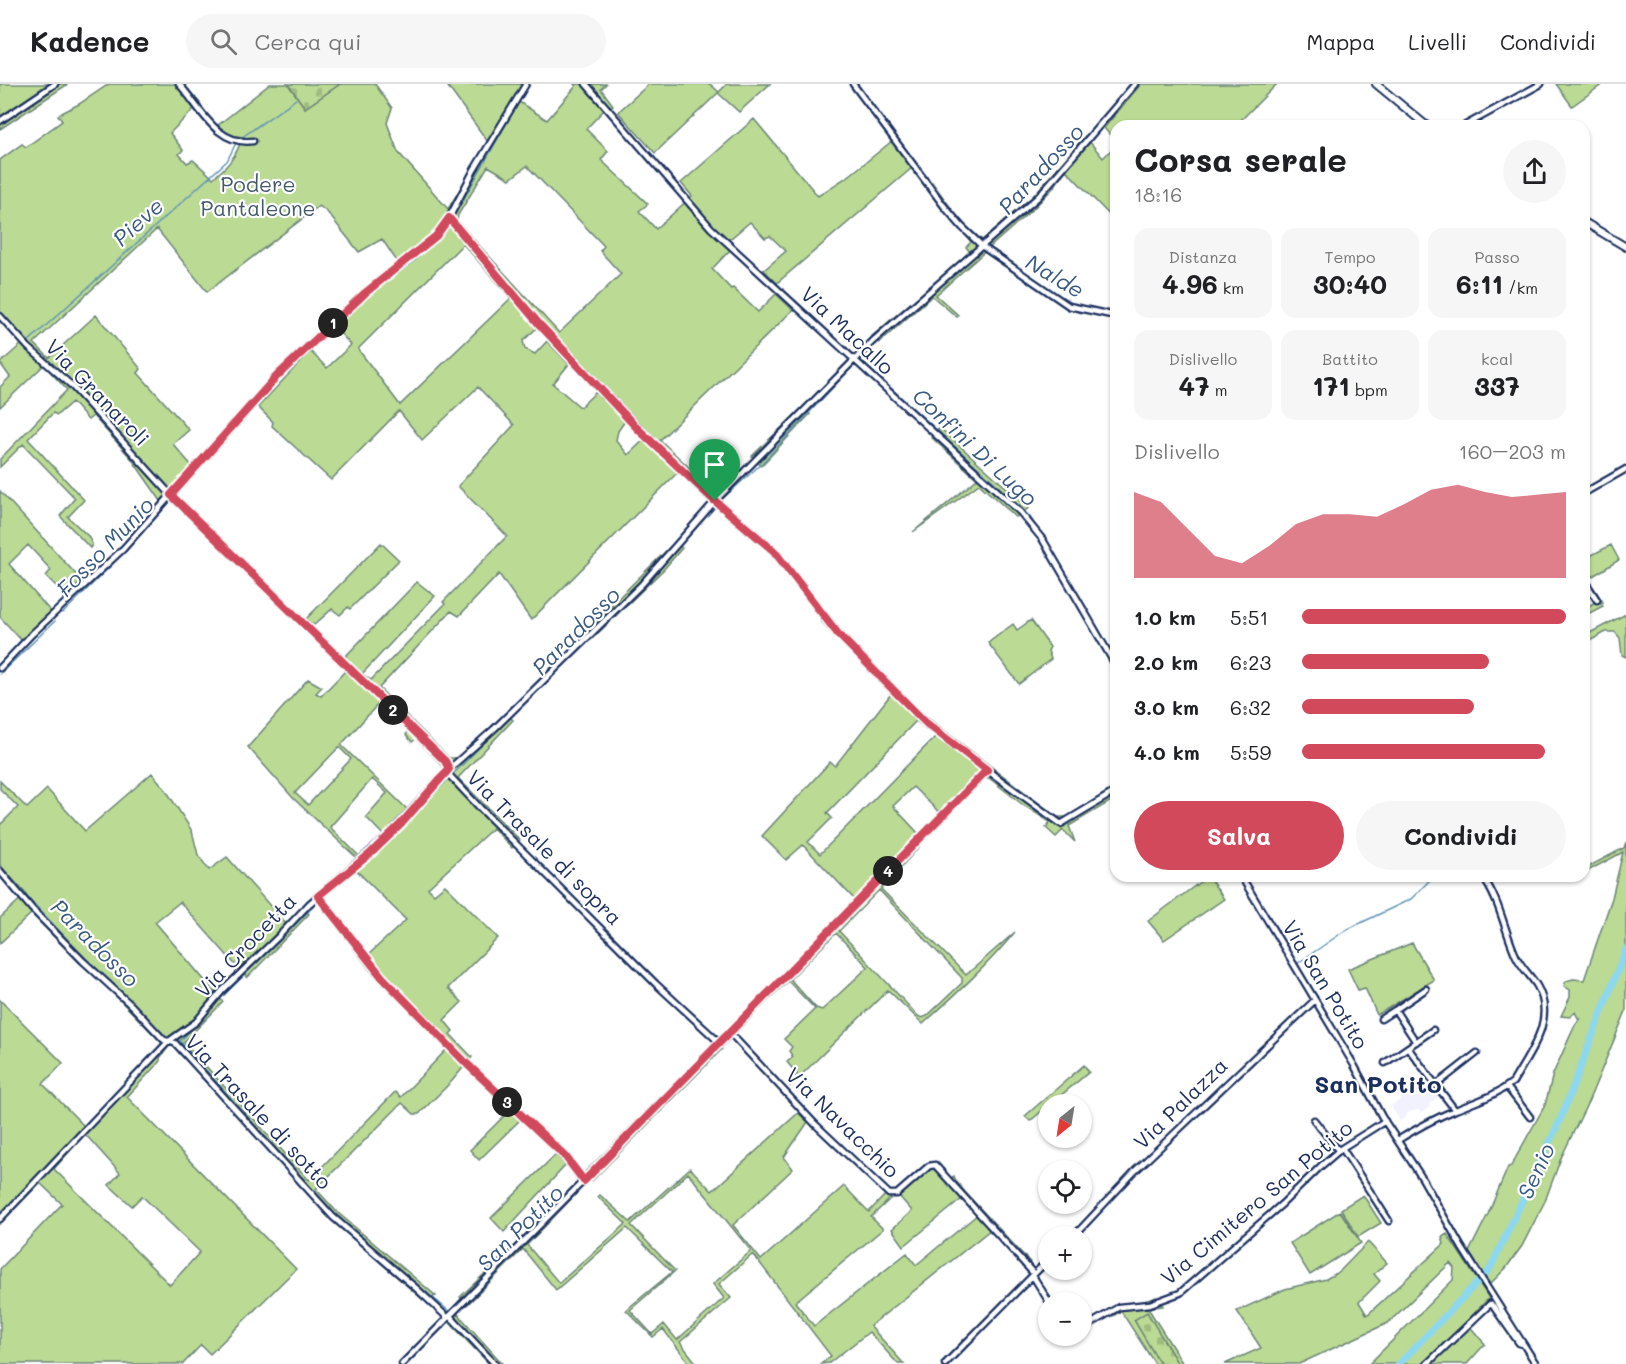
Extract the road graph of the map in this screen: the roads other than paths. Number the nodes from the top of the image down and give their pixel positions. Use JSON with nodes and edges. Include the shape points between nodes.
{"nodes":[{"id":1,"x":55,"y":84,"type":"edge"},
{"id":2,"x":179,"y":84,"type":"edge"},
{"id":3,"x":526,"y":84,"type":"edge"},
{"id":4,"x":586,"y":84,"type":"edge"},
{"id":5,"x":853,"y":84,"type":"edge"},
{"id":6,"x":1135,"y":84,"type":"edge"},
{"id":7,"x":1376,"y":84,"type":"edge"},
{"id":8,"x":1541,"y":84,"type":"edge"},
{"id":9,"x":1420,"y":120,"type":"edge"},
{"id":10,"x":1475,"y":120,"type":"edge"},
{"id":11,"x":0,"y":121,"type":"edge"},
{"id":12,"x":253,"y":141,"type":"dead end"},
{"id":13,"x":449,"y":218,"type":"junction"},
{"id":14,"x":1590,"y":226,"type":"edge"},
{"id":15,"x":983,"y":247,"type":"junction"},
{"id":16,"x":1626,"y":247,"type":"edge"},
{"id":17,"x":1110,"y":315,"type":"edge"},
{"id":18,"x":0,"y":316,"type":"edge"},
{"id":19,"x":854,"y":361,"type":"junction"},
{"id":20,"x":1626,"y":469,"type":"edge"},
{"id":21,"x":1590,"y":489,"type":"edge"},
{"id":22,"x":171,"y":495,"type":"junction"},
{"id":23,"x":715,"y":501,"type":"junction"},
{"id":24,"x":1590,"y":589,"type":"edge"},
{"id":25,"x":1597,"y":600,"type":"dead end"},
{"id":26,"x":1110,"y":656,"type":"edge"},
{"id":27,"x":0,"y":668,"type":"edge"},
{"id":28,"x":449,"y":769,"type":"junction"},
{"id":29,"x":987,"y":770,"type":"junction"},
{"id":30,"x":1110,"y":794,"type":"edge"},
{"id":31,"x":0,"y":871,"type":"edge"},
{"id":32,"x":1245,"y":882,"type":"edge"},
{"id":33,"x":1485,"y":882,"type":"edge"},
{"id":34,"x":318,"y":896,"type":"junction"},
{"id":35,"x":1426,"y":989,"type":"dead end"},
{"id":36,"x":1315,"y":1000,"type":"junction"},
{"id":37,"x":1395,"y":1010,"type":"junction"},
{"id":38,"x":1381,"y":1019,"type":"dead end"},
{"id":39,"x":1433,"y":1030,"type":"dead end"},
{"id":40,"x":730,"y":1033,"type":"junction"},
{"id":41,"x":169,"y":1041,"type":"junction"},
{"id":42,"x":1416,"y":1042,"type":"junction"},
{"id":43,"x":720,"y":1043,"type":"junction"},
{"id":44,"x":1408,"y":1048,"type":"junction"},
{"id":45,"x":1477,"y":1053,"type":"dead end"},
{"id":46,"x":1385,"y":1063,"type":"dead end"},
{"id":47,"x":1436,"y":1085,"type":"junction"},
{"id":48,"x":1507,"y":1087,"type":"junction"},
{"id":49,"x":1455,"y":1110,"type":"junction"},
{"id":50,"x":1530,"y":1117,"type":"dead end"},
{"id":51,"x":1314,"y":1120,"type":"dead end"},
{"id":52,"x":1385,"y":1121,"type":"junction"},
{"id":53,"x":1398,"y":1140,"type":"junction"},
{"id":54,"x":1341,"y":1149,"type":"junction"},
{"id":55,"x":584,"y":1181,"type":"junction"},
{"id":56,"x":0,"y":1220,"type":"edge"},
{"id":57,"x":1389,"y":1221,"type":"dead end"},
{"id":58,"x":1083,"y":1226,"type":"edge"},
{"id":59,"x":1038,"y":1271,"type":"edge"},
{"id":60,"x":1034,"y":1275,"type":"junction"},
{"id":61,"x":1043,"y":1292,"type":"edge"},
{"id":62,"x":449,"y":1317,"type":"junction"},
{"id":63,"x":1092,"y":1323,"type":"edge"},
{"id":64,"x":1523,"y":1344,"type":"junction"},
{"id":65,"x":1533,"y":1363,"type":"edge"},
{"id":66,"x":402,"y":1364,"type":"edge"},
{"id":67,"x":495,"y":1364,"type":"edge"},
{"id":68,"x":945,"y":1364,"type":"edge"},
{"id":69,"x":1427,"y":1364,"type":"edge"}],
"edges":[{"from":1,"to":11,"type":"street"},
{"from":2,"to":12,"type":"street","via":[[224,136],[242,143]]},
{"from":3,"to":13,"type":"street"},
{"from":4,"to":19,"type":"street","name":"Via Macallo","via":[[711,228]]},
{"from":5,"to":15,"type":"street","via":[[944,206]]},
{"from":6,"to":15,"type":"street","name":"Via Crocetta","via":[[1038,197]]},
{"from":7,"to":9,"type":"main road"},
{"from":8,"to":10,"type":"street"},
{"from":13,"to":22,"type":"street","via":[[436,236],[365,293],[277,376]]},
{"from":13,"to":23,"type":"street","via":[[539,324],[638,429]]},
{"from":14,"to":16,"type":"main road"},
{"from":15,"to":17,"type":"street","via":[[1069,306]]},
{"from":15,"to":19,"type":"street","name":"Via Crocetta"},
{"from":18,"to":22,"type":"street","name":"Via Granaroli","via":[[79,392]]},
{"from":19,"to":23,"type":"street","name":"Via Crocetta"},
{"from":19,"to":26,"type":"street","name":"Via Macallo","via":[[1020,512],[1042,540]]},
{"from":20,"to":21,"type":"street"},
{"from":22,"to":27,"type":"street","via":[[123,549]]},
{"from":22,"to":28,"type":"street","name":"Via Trasale di sopra"},
{"from":23,"to":28,"type":"street","name":"Via Crocetta","via":[[642,584]]},
{"from":23,"to":29,"type":"street","via":[[774,551],[838,634],[926,723]]},
{"from":24,"to":25,"type":"street"},
{"from":28,"to":34,"type":"street","name":"Via Crocetta","via":[[371,853]]},
{"from":28,"to":43,"type":"street","name":"Via Trasale di sopra","via":[[450,776],[481,809]]},
{"from":29,"to":30,"type":"street","via":[[1061,824]]},
{"from":29,"to":40,"type":"street"},
{"from":31,"to":41,"type":"street","name":"Via Trasale di sotto","via":[[83,961]]},
{"from":32,"to":36,"type":"street","name":"Via San Potito"},
{"from":33,"to":48,"type":"street","via":[[1517,957],[1537,985],[1545,1008],[1542,1029]]},
{"from":34,"to":41,"type":"street","name":"Via Crocetta","via":[[196,1022]]},
{"from":34,"to":55,"type":"street","via":[[382,977],[565,1156]]},
{"from":35,"to":37,"type":"street"},
{"from":36,"to":52,"type":"street","name":"Via San Potito"},
{"from":36,"to":58,"type":"street","name":"Via Palazza","via":[[1135,1171]]},
{"from":37,"to":38,"type":"street"},
{"from":37,"to":42,"type":"street"},
{"from":39,"to":42,"type":"street"},
{"from":40,"to":43,"type":"street"},
{"from":40,"to":60,"type":"street","name":"Via Navacchio","via":[[815,1124],[889,1194],[897,1194],[935,1165]]},
{"from":41,"to":56,"type":"street","name":"Via Crocetta"},
{"from":41,"to":62,"type":"street","name":"Via Trasale di sotto","via":[[175,1043],[333,1217]]},
{"from":42,"to":44,"type":"street"},
{"from":43,"to":55,"type":"street"},
{"from":44,"to":46,"type":"street"},
{"from":44,"to":47,"type":"street"},
{"from":45,"to":47,"type":"street"},
{"from":47,"to":49,"type":"street"},
{"from":48,"to":49,"type":"street"},
{"from":48,"to":50,"type":"street"},
{"from":49,"to":53,"type":"street"},
{"from":51,"to":54,"type":"street"},
{"from":52,"to":53,"type":"street","name":"Via San Potito"},
{"from":52,"to":54,"type":"street","name":"Via Cimitero San Potito"},
{"from":53,"to":64,"type":"street","name":"Via San Potito"},
{"from":54,"to":57,"type":"street"},
{"from":54,"to":63,"type":"street","name":"Via Cimitero San Potito","via":[[1180,1293],[1150,1304],[1119,1307]]},
{"from":55,"to":62,"type":"street"},
{"from":59,"to":60,"type":"street"},
{"from":60,"to":61,"type":"street","name":"Via Navacchio"},
{"from":60,"to":68,"type":"street"},
{"from":62,"to":66,"type":"street"},
{"from":62,"to":67,"type":"street","name":"Via Trasale di sotto"},
{"from":64,"to":65,"type":"street"},
{"from":64,"to":69,"type":"street","via":[[1490,1304]]}]}
